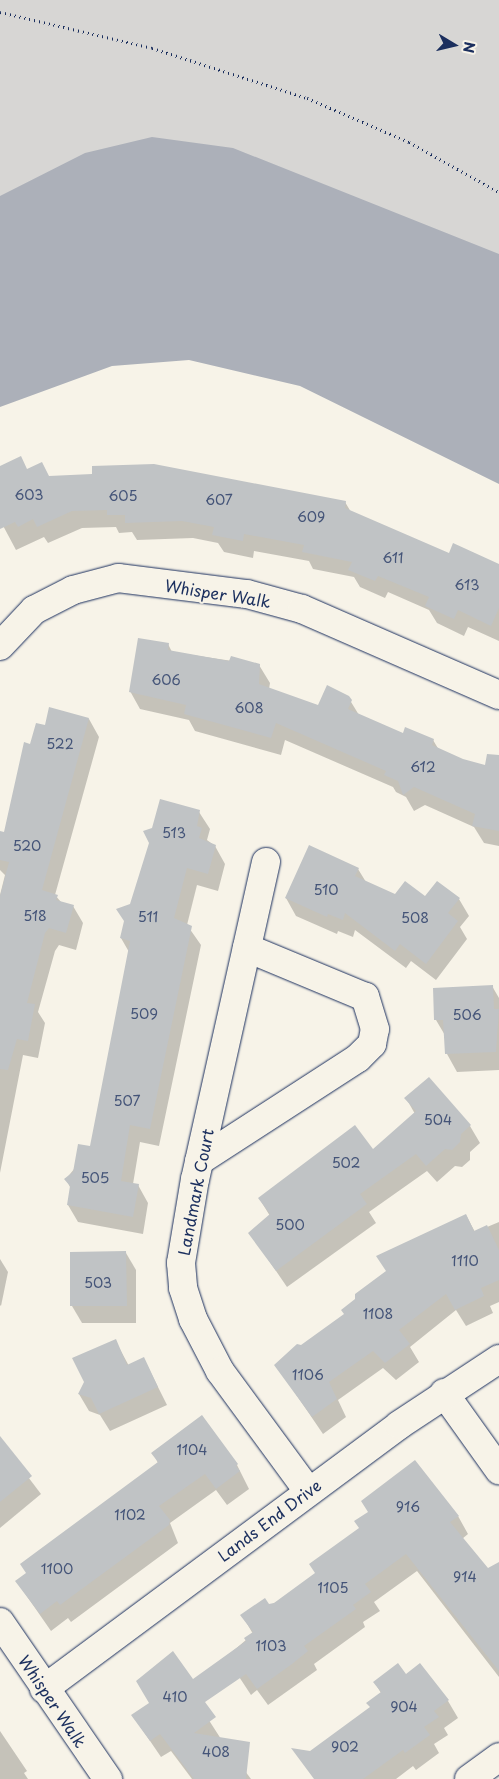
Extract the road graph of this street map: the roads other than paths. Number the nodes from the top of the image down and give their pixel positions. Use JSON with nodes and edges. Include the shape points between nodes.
{"nodes":[{"id":1,"x":0,"y":646,"type":"edge"},
{"id":2,"x":499,"y":695,"type":"edge"},
{"id":3,"x":266,"y":862,"type":"dead end"},
{"id":4,"x":247,"y":948,"type":"junction"},
{"id":5,"x":199,"y":1161,"type":"junction"},
{"id":6,"x":499,"y":1358,"type":"edge"},
{"id":7,"x":444,"y":1393,"type":"junction"},
{"id":8,"x":499,"y":1470,"type":"edge"},
{"id":9,"x":308,"y":1491,"type":"junction"},
{"id":10,"x":0,"y":1622,"type":"edge"},
{"id":11,"x":44,"y":1689,"type":"junction"},
{"id":12,"x":499,"y":1757,"type":"edge"},
{"id":13,"x":108,"y":1779,"type":"edge"},
{"id":14,"x":469,"y":1779,"type":"edge"}],
"edges":[{"from":1,"to":2,"type":"street","name":"Whisper Walk","via":[[34,610],[72,590],[118,578],[247,594],[302,609]]},
{"from":3,"to":4,"type":"street","name":"Landmark Court"},
{"from":4,"to":5,"type":"street","name":"Landmark Court"},
{"from":4,"to":5,"type":"street","via":[[365,997],[375,1029],[372,1044],[358,1058]]},
{"from":5,"to":9,"type":"street","name":"Landmark Court","via":[[181,1264],[183,1288],[190,1311],[220,1371]]},
{"from":6,"to":7,"type":"street","name":"Lands End Drive"},
{"from":7,"to":8,"type":"street"},
{"from":7,"to":9,"type":"street","name":"Lands End Drive"},
{"from":9,"to":11,"type":"street","name":"Lands End Drive"},
{"from":10,"to":11,"type":"street","name":"Whisper Walk"},
{"from":11,"to":13,"type":"street","name":"Whisper Walk"},
{"from":12,"to":14,"type":"street"}]}
